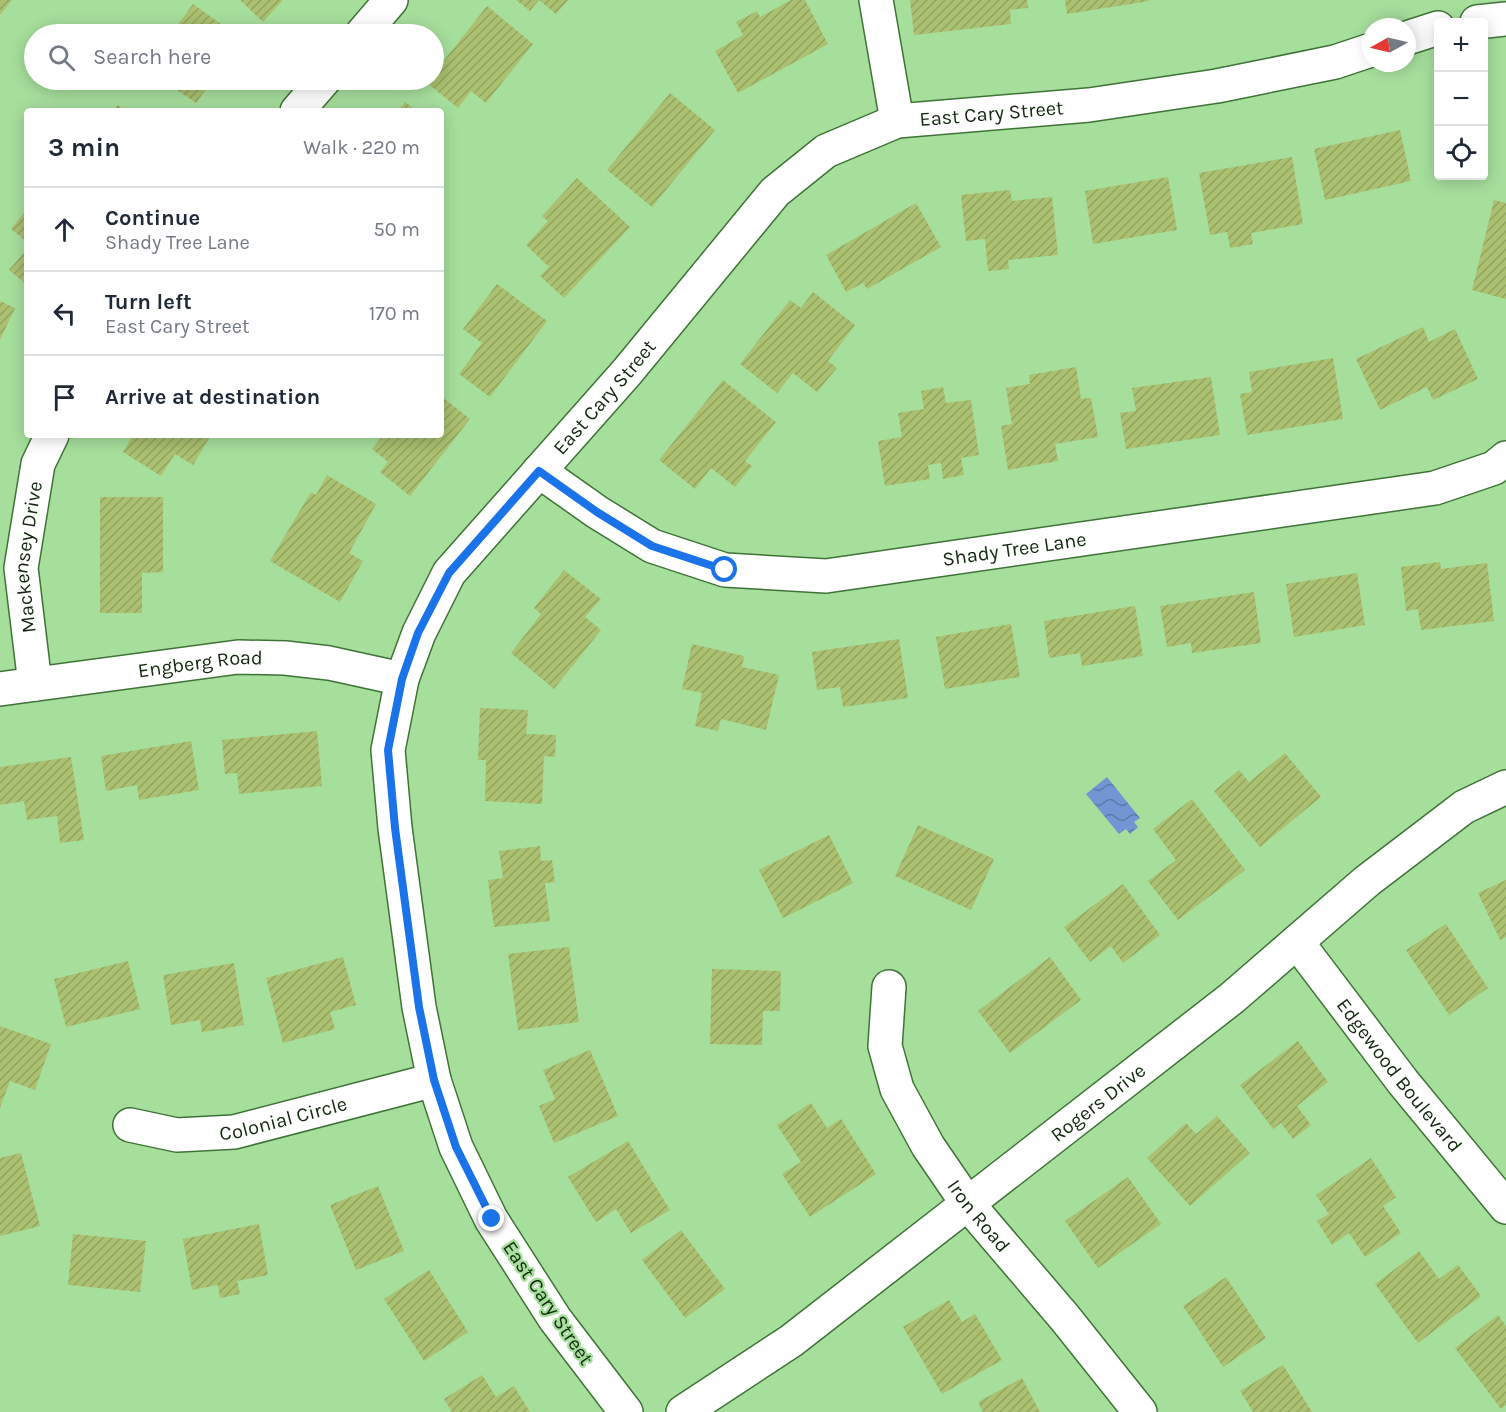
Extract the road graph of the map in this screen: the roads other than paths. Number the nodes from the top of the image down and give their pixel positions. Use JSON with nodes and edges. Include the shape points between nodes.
{"nodes":[{"id":1,"x":391,"y":0,"type":"edge"},
{"id":2,"x":876,"y":0,"type":"edge"},
{"id":3,"x":1506,"y":19,"type":"edge"},
{"id":4,"x":1488,"y":21,"type":"edge"},
{"id":5,"x":371,"y":24,"type":"edge"},
{"id":6,"x":1434,"y":29,"type":"edge"},
{"id":7,"x":1416,"y":35,"type":"edge"},
{"id":8,"x":1362,"y":53,"type":"edge"},
{"id":9,"x":315,"y":90,"type":"edge"},
{"id":10,"x":300,"y":108,"type":"edge"},
{"id":11,"x":897,"y":121,"type":"junction"},
{"id":12,"x":51,"y":438,"type":"edge"},
{"id":13,"x":1506,"y":458,"type":"edge"},
{"id":14,"x":539,"y":471,"type":"junction"},
{"id":15,"x":402,"y":679,"type":"junction"},
{"id":16,"x":35,"y":684,"type":"junction"},
{"id":17,"x":0,"y":689,"type":"edge"},
{"id":18,"x":1506,"y":786,"type":"edge"},
{"id":19,"x":1297,"y":942,"type":"junction"},
{"id":20,"x":889,"y":987,"type":"dead end"},
{"id":21,"x":434,"y":1080,"type":"junction"},
{"id":22,"x":130,"y":1125,"type":"dead end"},
{"id":23,"x":967,"y":1203,"type":"junction"},
{"id":24,"x":1506,"y":1207,"type":"edge"},
{"id":25,"x":626,"y":1412,"type":"edge"},
{"id":26,"x":683,"y":1412,"type":"edge"},
{"id":27,"x":1140,"y":1412,"type":"edge"}],
"edges":[{"from":1,"to":5,"type":"street"},
{"from":2,"to":11,"type":"street"},
{"from":3,"to":4,"type":"street"},
{"from":6,"to":7,"type":"street"},
{"from":8,"to":11,"type":"street","name":"East Cary Street","via":[[1217,86],[1089,105]]},
{"from":9,"to":10,"type":"street"},
{"from":11,"to":14,"type":"street","name":"East Cary Street","via":[[826,152],[775,192],[627,372]]},
{"from":12,"to":16,"type":"street","name":"Mackensey Drive","via":[[38,464],[21,568]]},
{"from":13,"to":14,"type":"street","name":"Shady Tree Lane","via":[[1494,468],[1435,488],[826,576],[725,570],[652,546]]},
{"from":14,"to":15,"type":"street","name":"East Cary Street","via":[[449,573],[418,633]]},
{"from":15,"to":16,"type":"street","name":"Engberg Road","via":[[329,663],[238,657]]},
{"from":15,"to":21,"type":"street","name":"East Cary Street","via":[[388,750],[419,1007]]},
{"from":16,"to":17,"type":"street","name":"Engberg Road"},
{"from":18,"to":19,"type":"street","name":"Rogers Drive","via":[[1464,807],[1367,881]]},
{"from":19,"to":23,"type":"street","name":"Rogers Drive","via":[[1232,998]]},
{"from":19,"to":24,"type":"street","name":"Edgewood Boulevard","via":[[1403,1082]]},
{"from":20,"to":23,"type":"street","name":"Iron Road","via":[[885,1046],[897,1089],[928,1146]]},
{"from":21,"to":22,"type":"street","name":"Colonial Circle","via":[[234,1132],[177,1136]]},
{"from":21,"to":25,"type":"street","name":"East Cary Street","via":[[456,1147],[492,1219],[555,1319]]},
{"from":23,"to":26,"type":"street","name":"Rogers Drive","via":[[791,1341]]},
{"from":23,"to":27,"type":"street","name":"Iron Road"}]}
